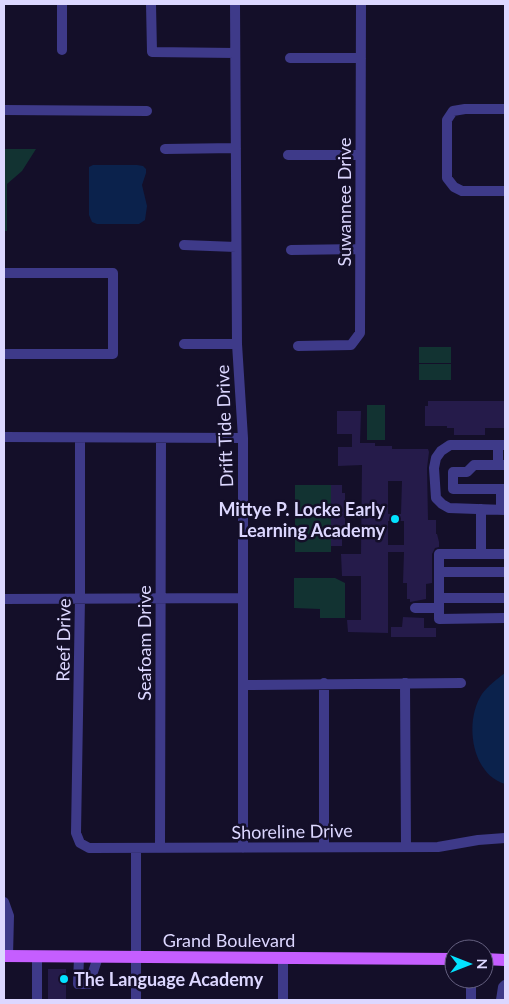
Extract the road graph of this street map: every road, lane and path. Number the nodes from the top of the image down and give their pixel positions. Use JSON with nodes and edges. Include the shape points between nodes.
{"nodes":[{"id":1,"x":62,"y":4,"type":"edge"},
{"id":2,"x":151,"y":4,"type":"edge"},
{"id":3,"x":235,"y":4,"type":"edge"},
{"id":4,"x":361,"y":4,"type":"edge"},
{"id":5,"x":62,"y":50,"type":"dead end"},
{"id":6,"x":235,"y":54,"type":"junction"},
{"id":7,"x":290,"y":58,"type":"dead end"},
{"id":8,"x":360,"y":58,"type":"junction"},
{"id":9,"x":505,"y":109,"type":"edge"},
{"id":10,"x":4,"y":110,"type":"edge"},
{"id":11,"x":147,"y":111,"type":"dead end"},
{"id":12,"x":236,"y":148,"type":"junction"},
{"id":13,"x":165,"y":149,"type":"dead end"},
{"id":14,"x":288,"y":155,"type":"dead end"},
{"id":15,"x":360,"y":155,"type":"junction"},
{"id":16,"x":505,"y":191,"type":"edge"},
{"id":17,"x":184,"y":245,"type":"dead end"},
{"id":18,"x":236,"y":247,"type":"junction"},
{"id":19,"x":360,"y":249,"type":"junction"},
{"id":20,"x":291,"y":250,"type":"dead end"},
{"id":21,"x":4,"y":272,"type":"edge"},
{"id":22,"x":184,"y":344,"type":"dead end"},
{"id":23,"x":237,"y":344,"type":"junction"},
{"id":24,"x":298,"y":346,"type":"dead end"},
{"id":25,"x":4,"y":354,"type":"edge"},
{"id":26,"x":4,"y":438,"type":"edge"},
{"id":27,"x":80,"y":438,"type":"junction"},
{"id":28,"x":161,"y":438,"type":"junction"},
{"id":29,"x":243,"y":438,"type":"junction"},
{"id":30,"x":501,"y":445,"type":"edge"},
{"id":31,"x":501,"y":465,"type":"edge"},
{"id":32,"x":503,"y":489,"type":"edge"},
{"id":33,"x":481,"y":509,"type":"junction"},
{"id":34,"x":503,"y":510,"type":"edge"},
{"id":35,"x":481,"y":554,"type":"junction"},
{"id":36,"x":505,"y":554,"type":"edge"},
{"id":37,"x":439,"y":572,"type":"junction"},
{"id":38,"x":505,"y":572,"type":"edge"},
{"id":39,"x":80,"y":598,"type":"junction"},
{"id":40,"x":160,"y":598,"type":"junction"},
{"id":41,"x":243,"y":598,"type":"junction"},
{"id":42,"x":505,"y":598,"type":"edge"},
{"id":43,"x":4,"y":599,"type":"edge"},
{"id":44,"x":439,"y":603,"type":"junction"},
{"id":45,"x":416,"y":608,"type":"dead end"},
{"id":46,"x":505,"y":618,"type":"edge"},
{"id":47,"x":324,"y":683,"type":"junction"},
{"id":48,"x":405,"y":683,"type":"junction"},
{"id":49,"x":460,"y":683,"type":"dead end"},
{"id":50,"x":244,"y":685,"type":"junction"},
{"id":51,"x":505,"y":838,"type":"edge"},
{"id":52,"x":80,"y":843,"type":"joint"},
{"id":53,"x":324,"y":846,"type":"junction"},
{"id":54,"x":406,"y":846,"type":"junction"},
{"id":55,"x":136,"y":848,"type":"junction"},
{"id":56,"x":160,"y":848,"type":"junction"},
{"id":57,"x":243,"y":848,"type":"junction"},
{"id":58,"x":4,"y":902,"type":"edge"},
{"id":59,"x":6,"y":956,"type":"edge"},
{"id":60,"x":135,"y":956,"type":"junction"},
{"id":61,"x":37,"y":957,"type":"junction"},
{"id":62,"x":79,"y":957,"type":"junction"},
{"id":63,"x":98,"y":957,"type":"junction"},
{"id":64,"x":283,"y":958,"type":"junction"},
{"id":65,"x":444,"y":959,"type":"edge"},
{"id":66,"x":505,"y":985,"type":"edge"},
{"id":67,"x":37,"y":1000,"type":"edge"},
{"id":68,"x":136,"y":1000,"type":"edge"},
{"id":69,"x":284,"y":1000,"type":"edge"},
{"id":70,"x":501,"y":1000,"type":"edge"}],
"edges":[{"from":1,"to":5,"type":"street"},
{"from":2,"to":6,"type":"street","via":[[152,52]]},
{"from":3,"to":6,"type":"street","name":"Drift Tide Drive"},
{"from":4,"to":8,"type":"street","name":"Suwannee Drive"},
{"from":6,"to":12,"type":"street","name":"Drift Tide Drive"},
{"from":7,"to":8,"type":"street"},
{"from":8,"to":15,"type":"street","name":"Suwannee Drive"},
{"from":9,"to":16,"type":"street","via":[[453,111],[447,120],[448,178],[454,187],[462,191]]},
{"from":10,"to":11,"type":"street"},
{"from":12,"to":13,"type":"street"},
{"from":12,"to":18,"type":"street","name":"Drift Tide Drive"},
{"from":14,"to":15,"type":"street"},
{"from":15,"to":19,"type":"street","name":"Suwannee Drive"},
{"from":17,"to":18,"type":"street"},
{"from":18,"to":23,"type":"street","name":"Drift Tide Drive"},
{"from":19,"to":20,"type":"street"},
{"from":19,"to":24,"type":"street","name":"Suwannee Drive","via":[[360,333],[351,345]]},
{"from":21,"to":25,"type":"street","via":[[113,273],[113,354]]},
{"from":22,"to":23,"type":"street"},
{"from":23,"to":29,"type":"street","name":"Drift Tide Drive"},
{"from":26,"to":27,"type":"street"},
{"from":27,"to":28,"type":"street"},
{"from":27,"to":39,"type":"street","name":"Reef Drive"},
{"from":28,"to":29,"type":"street"},
{"from":28,"to":40,"type":"street","name":"Seafoam Drive"},
{"from":29,"to":41,"type":"street","name":"Drift Tide Drive"},
{"from":30,"to":31,"type":"street"},
{"from":30,"to":33,"type":"street","via":[[450,446],[436,458],[436,498],[449,508]]},
{"from":31,"to":32,"type":"street","via":[[474,466],[467,472],[453,472],[453,489]]},
{"from":32,"to":34,"type":"street"},
{"from":33,"to":34,"type":"street"},
{"from":33,"to":35,"type":"street"},
{"from":35,"to":36,"type":"street"},
{"from":35,"to":37,"type":"street","via":[[439,554]]},
{"from":37,"to":38,"type":"street"},
{"from":37,"to":44,"type":"street"},
{"from":39,"to":40,"type":"street"},
{"from":39,"to":43,"type":"street"},
{"from":39,"to":52,"type":"street","name":"Reef Drive","via":[[76,833]]},
{"from":40,"to":41,"type":"street"},
{"from":40,"to":56,"type":"street","name":"Seafoam Drive"},
{"from":41,"to":50,"type":"street","name":"Drift Tide Drive"},
{"from":42,"to":44,"type":"street"},
{"from":44,"to":45,"type":"street"},
{"from":44,"to":46,"type":"street","via":[[439,619]]},
{"from":47,"to":48,"type":"street"},
{"from":47,"to":50,"type":"street"},
{"from":47,"to":53,"type":"street"},
{"from":48,"to":49,"type":"street"},
{"from":48,"to":54,"type":"street"},
{"from":50,"to":57,"type":"street","name":"Drift Tide Drive"},
{"from":51,"to":54,"type":"street","name":"Shoreline Drive","via":[[438,846]]},
{"from":52,"to":55,"type":"street","name":"Shoreline Drive","via":[[89,848]]},
{"from":53,"to":54,"type":"street","name":"Shoreline Drive"},
{"from":53,"to":57,"type":"street","name":"Shoreline Drive"},
{"from":55,"to":56,"type":"street","name":"Shoreline Drive"},
{"from":55,"to":60,"type":"street"},
{"from":56,"to":57,"type":"street","name":"Shoreline Drive"},
{"from":58,"to":59,"type":"street","via":[[9,916]]},
{"from":59,"to":61,"type":"main road","name":"Grand Boulevard"},
{"from":60,"to":63,"type":"main road","name":"Grand Boulevard"},
{"from":60,"to":64,"type":"main road","name":"Grand Boulevard"},
{"from":60,"to":68,"type":"street"},
{"from":61,"to":62,"type":"main road","name":"Grand Boulevard"},
{"from":61,"to":67,"type":"street"},
{"from":62,"to":63,"type":"main road","name":"Grand Boulevard"},
{"from":62,"to":63,"type":"street","via":[[78,984],[89,984]]},
{"from":64,"to":65,"type":"main road","name":"Grand Boulevard"},
{"from":64,"to":69,"type":"street"},
{"from":66,"to":70,"type":"street"}]}
